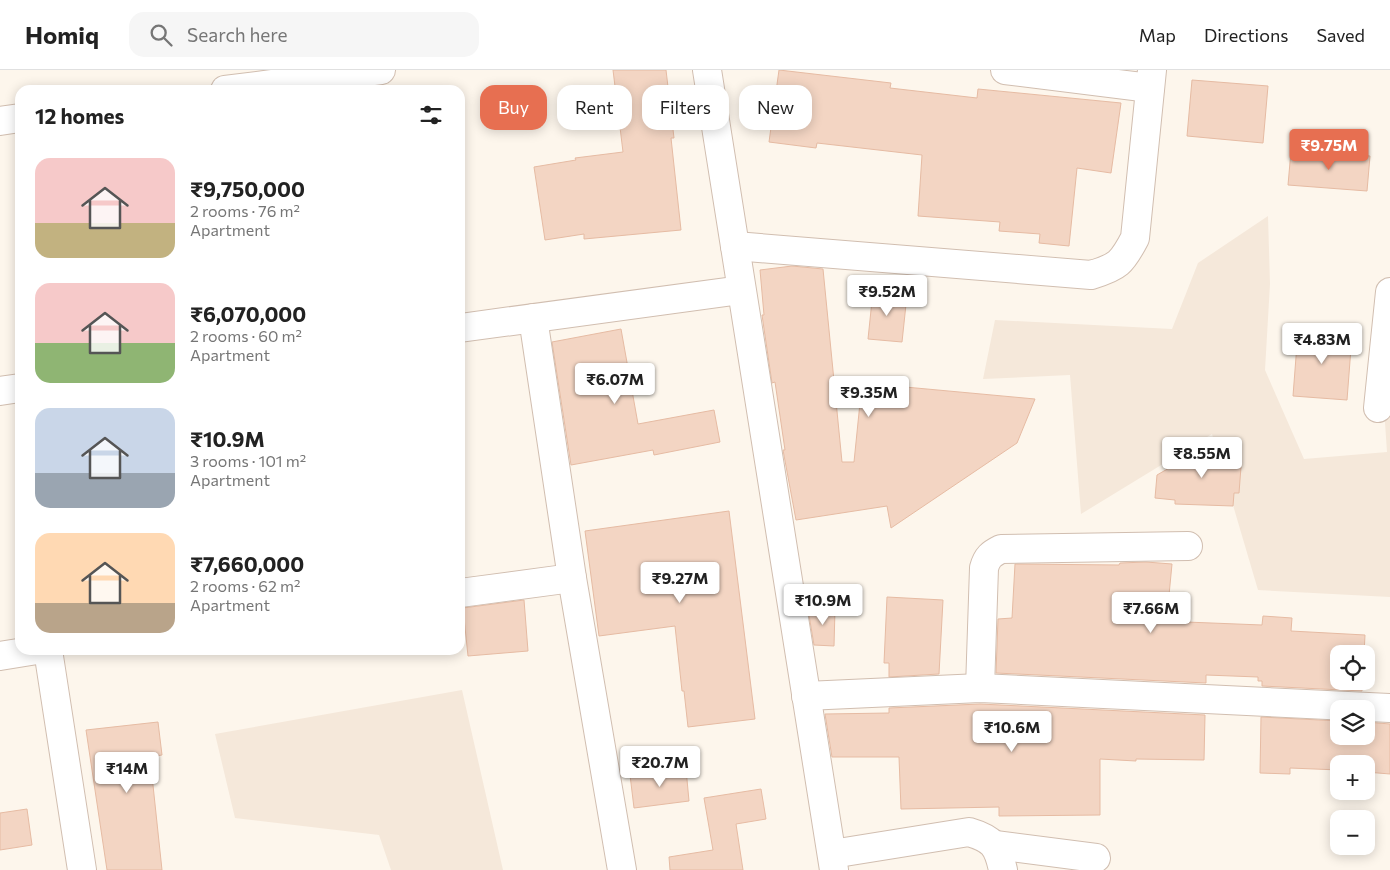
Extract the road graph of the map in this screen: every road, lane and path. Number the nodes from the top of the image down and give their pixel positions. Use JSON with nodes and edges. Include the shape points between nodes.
{"nodes":[{"id":1,"x":382,"y":70,"type":"edge"},
{"id":2,"x":707,"y":70,"type":"edge"},
{"id":3,"x":1005,"y":70,"type":"edge"},
{"id":4,"x":284,"y":76,"type":"edge"},
{"id":5,"x":1151,"y":79,"type":"edge"},
{"id":6,"x":246,"y":85,"type":"edge"},
{"id":7,"x":15,"y":119,"type":"edge"},
{"id":8,"x":0,"y":121,"type":"edge"},
{"id":9,"x":735,"y":246,"type":"junction"},
{"id":10,"x":741,"y":290,"type":"junction"},
{"id":11,"x":1390,"y":292,"type":"edge"},
{"id":12,"x":533,"y":318,"type":"junction"},
{"id":13,"x":465,"y":327,"type":"edge"},
{"id":14,"x":15,"y":389,"type":"edge"},
{"id":15,"x":0,"y":391,"type":"edge"},
{"id":16,"x":1378,"y":408,"type":"dead end"},
{"id":17,"x":1188,"y":546,"type":"dead end"},
{"id":18,"x":572,"y":578,"type":"junction"},
{"id":19,"x":465,"y":592,"type":"edge"},
{"id":20,"x":15,"y":654,"type":"edge"},
{"id":21,"x":49,"y":655,"type":"edge"},
{"id":22,"x":0,"y":656,"type":"edge"},
{"id":23,"x":980,"y":688,"type":"junction"},
{"id":24,"x":806,"y":696,"type":"junction"},
{"id":25,"x":1390,"y":708,"type":"edge"},
{"id":26,"x":999,"y":858,"type":"edge"},
{"id":27,"x":1096,"y":858,"type":"dead end"},
{"id":28,"x":833,"y":862,"type":"edge"},
{"id":29,"x":82,"y":870,"type":"edge"},
{"id":30,"x":622,"y":870,"type":"edge"}],
"edges":[{"from":1,"to":4,"type":"street"},
{"from":2,"to":9,"type":"street"},
{"from":3,"to":5,"type":"street"},
{"from":4,"to":6,"type":"street"},
{"from":5,"to":9,"type":"street","via":[[1135,238],[1113,269],[1091,275]]},
{"from":7,"to":8,"type":"street"},
{"from":9,"to":10,"type":"street"},
{"from":10,"to":12,"type":"street"},
{"from":10,"to":24,"type":"street"},
{"from":11,"to":16,"type":"street"},
{"from":12,"to":13,"type":"street"},
{"from":12,"to":18,"type":"street"},
{"from":14,"to":15,"type":"street"},
{"from":17,"to":23,"type":"street","via":[[1001,549],[991,554],[984,568]]},
{"from":18,"to":19,"type":"street"},
{"from":18,"to":30,"type":"street"},
{"from":20,"to":22,"type":"street"},
{"from":21,"to":29,"type":"street"},
{"from":23,"to":24,"type":"street"},
{"from":23,"to":25,"type":"street"},
{"from":24,"to":28,"type":"street"},
{"from":26,"to":27,"type":"street"},
{"from":26,"to":28,"type":"street","via":[[982,836],[969,832]]}]}
